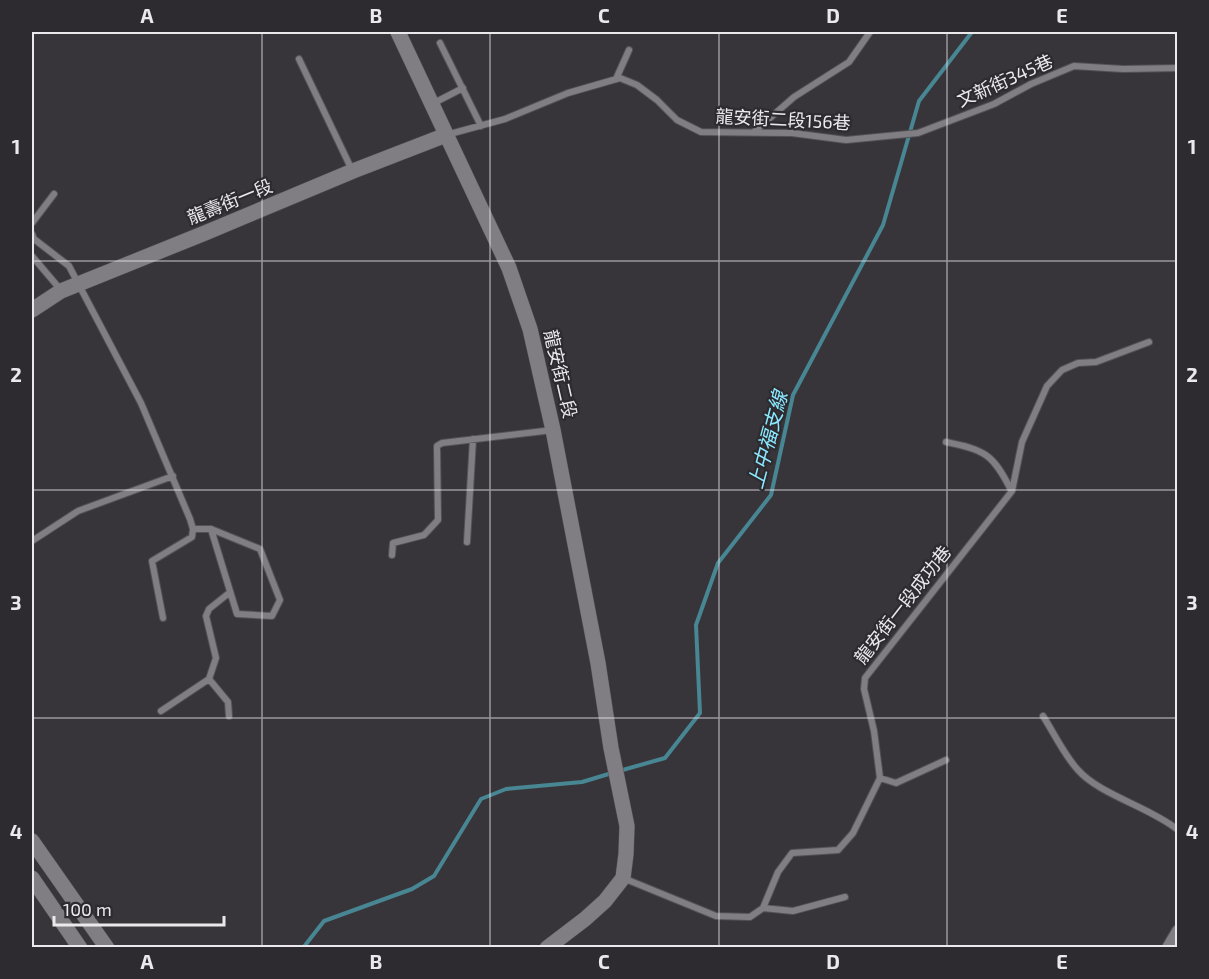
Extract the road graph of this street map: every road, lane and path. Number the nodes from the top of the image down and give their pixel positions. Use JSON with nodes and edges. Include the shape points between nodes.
{"nodes":[{"id":1,"x":398,"y":32,"type":"edge"},
{"id":2,"x":870,"y":32,"type":"edge"},
{"id":3,"x":440,"y":43,"type":"dead end"},
{"id":4,"x":629,"y":50,"type":"dead end"},
{"id":5,"x":299,"y":59,"type":"dead end"},
{"id":6,"x":1178,"y":68,"type":"edge"},
{"id":7,"x":616,"y":79,"type":"junction"},
{"id":8,"x":463,"y":88,"type":"junction"},
{"id":9,"x":431,"y":104,"type":"junction"},
{"id":10,"x":481,"y":126,"type":"junction"},
{"id":11,"x":754,"y":132,"type":"junction"},
{"id":12,"x":446,"y":135,"type":"junction"},
{"id":13,"x":894,"y":135,"type":"joint"},
{"id":14,"x":353,"y":171,"type":"junction"},
{"id":15,"x":54,"y":194,"type":"dead end"},
{"id":16,"x":32,"y":223,"type":"edge"},
{"id":17,"x":32,"y":234,"type":"edge"},
{"id":18,"x":32,"y":256,"type":"edge"},
{"id":19,"x":78,"y":284,"type":"junction"},
{"id":20,"x":62,"y":291,"type":"junction"},
{"id":21,"x":32,"y":310,"type":"edge"},
{"id":22,"x":1149,"y":342,"type":"dead end"},
{"id":23,"x":553,"y":429,"type":"junction"},
{"id":24,"x":473,"y":439,"type":"junction"},
{"id":25,"x":946,"y":442,"type":"dead end"},
{"id":26,"x":173,"y":476,"type":"junction"},
{"id":27,"x":1012,"y":491,"type":"junction"},
{"id":28,"x":193,"y":529,"type":"junction"},
{"id":29,"x":211,"y":529,"type":"junction"},
{"id":30,"x":32,"y":540,"type":"edge"},
{"id":31,"x":467,"y":542,"type":"dead end"},
{"id":32,"x":392,"y":555,"type":"dead end"},
{"id":33,"x":229,"y":593,"type":"junction"},
{"id":34,"x":163,"y":618,"type":"dead end"},
{"id":35,"x":209,"y":679,"type":"junction"},
{"id":36,"x":161,"y":711,"type":"dead end"},
{"id":37,"x":229,"y":716,"type":"dead end"},
{"id":38,"x":1043,"y":716,"type":"dead end"},
{"id":39,"x":946,"y":760,"type":"dead end"},
{"id":40,"x":880,"y":778,"type":"junction"},
{"id":41,"x":1178,"y":830,"type":"edge"},
{"id":42,"x":32,"y":841,"type":"edge"},
{"id":43,"x":32,"y":878,"type":"edge"},
{"id":44,"x":623,"y":878,"type":"junction"},
{"id":45,"x":845,"y":897,"type":"dead end"},
{"id":46,"x":763,"y":908,"type":"junction"},
{"id":47,"x":1178,"y":931,"type":"edge"},
{"id":48,"x":80,"y":948,"type":"edge"},
{"id":49,"x":107,"y":948,"type":"edge"},
{"id":50,"x":547,"y":948,"type":"edge"},
{"id":51,"x":1168,"y":948,"type":"edge"}],
"edges":[{"from":1,"to":9,"type":"street","name":"龍安街二段"},
{"from":2,"to":11,"type":"lane","via":[[849,62],[794,97]]},
{"from":3,"to":8,"type":"lane"},
{"from":4,"to":7,"type":"lane"},
{"from":5,"to":14,"type":"lane"},
{"from":6,"to":13,"type":"lane","name":"文新街345巷","via":[[1074,66],[994,104],[918,133]]},
{"from":7,"to":10,"type":"lane"},
{"from":7,"to":11,"type":"lane","name":"龍安街二段156巷","via":[[637,84],[677,120],[701,132]]},
{"from":8,"to":9,"type":"lane"},
{"from":8,"to":10,"type":"lane"},
{"from":9,"to":12,"type":"street","name":"龍安街二段"},
{"from":10,"to":12,"type":"lane"},
{"from":11,"to":13,"type":"lane","name":"龍安街二段156巷","via":[[846,140]]},
{"from":12,"to":14,"type":"street","name":"龍壽街一段"},
{"from":12,"to":23,"type":"street","name":"龍安街二段","via":[[509,268],[530,329]]},
{"from":14,"to":19,"type":"street","name":"龍壽街一段"},
{"from":15,"to":16,"type":"lane"},
{"from":17,"to":19,"type":"lane","via":[[69,266]]},
{"from":18,"to":20,"type":"lane"},
{"from":19,"to":20,"type":"street","name":"龍壽街一段"},
{"from":19,"to":26,"type":"lane","via":[[141,403]]},
{"from":20,"to":21,"type":"street","name":"龍壽街一段"},
{"from":22,"to":27,"type":"lane","name":"龍安街一段成功巷","via":[[1096,363],[1078,363],[1062,370],[1047,386],[1022,442]]},
{"from":23,"to":24,"type":"lane"},
{"from":23,"to":44,"type":"street","name":"龍安街二段","via":[[627,826]]},
{"from":24,"to":31,"type":"lane"},
{"from":24,"to":32,"type":"lane","via":[[437,446],[438,520],[424,535],[393,543]]},
{"from":25,"to":27,"type":"lane","via":[[974,448],[988,456],[1000,466]]},
{"from":26,"to":28,"type":"lane"},
{"from":26,"to":30,"type":"lane","via":[[78,511]]},
{"from":27,"to":40,"type":"lane","name":"龍安街一段成功巷","via":[[865,678]]},
{"from":28,"to":29,"type":"lane"},
{"from":28,"to":34,"type":"lane","via":[[192,537],[152,561]]},
{"from":29,"to":33,"type":"lane"},
{"from":29,"to":33,"type":"lane","via":[[260,549],[280,600],[272,616],[237,614]]},
{"from":33,"to":35,"type":"lane","via":[[208,609],[206,616],[216,658]]},
{"from":35,"to":36,"type":"lane"},
{"from":35,"to":37,"type":"lane","via":[[228,702]]},
{"from":38,"to":41,"type":"lane","via":[[1078,771],[1094,784],[1166,820]]},
{"from":39,"to":40,"type":"lane","via":[[896,783]]},
{"from":40,"to":46,"type":"lane","via":[[853,833],[838,850],[792,853],[778,872]]},
{"from":42,"to":49,"type":"street"},
{"from":43,"to":48,"type":"street"},
{"from":44,"to":46,"type":"lane","via":[[716,916],[750,917]]},
{"from":44,"to":50,"type":"street","via":[[585,919]]},
{"from":45,"to":46,"type":"lane","via":[[793,911]]},
{"from":47,"to":51,"type":"street"}]}
